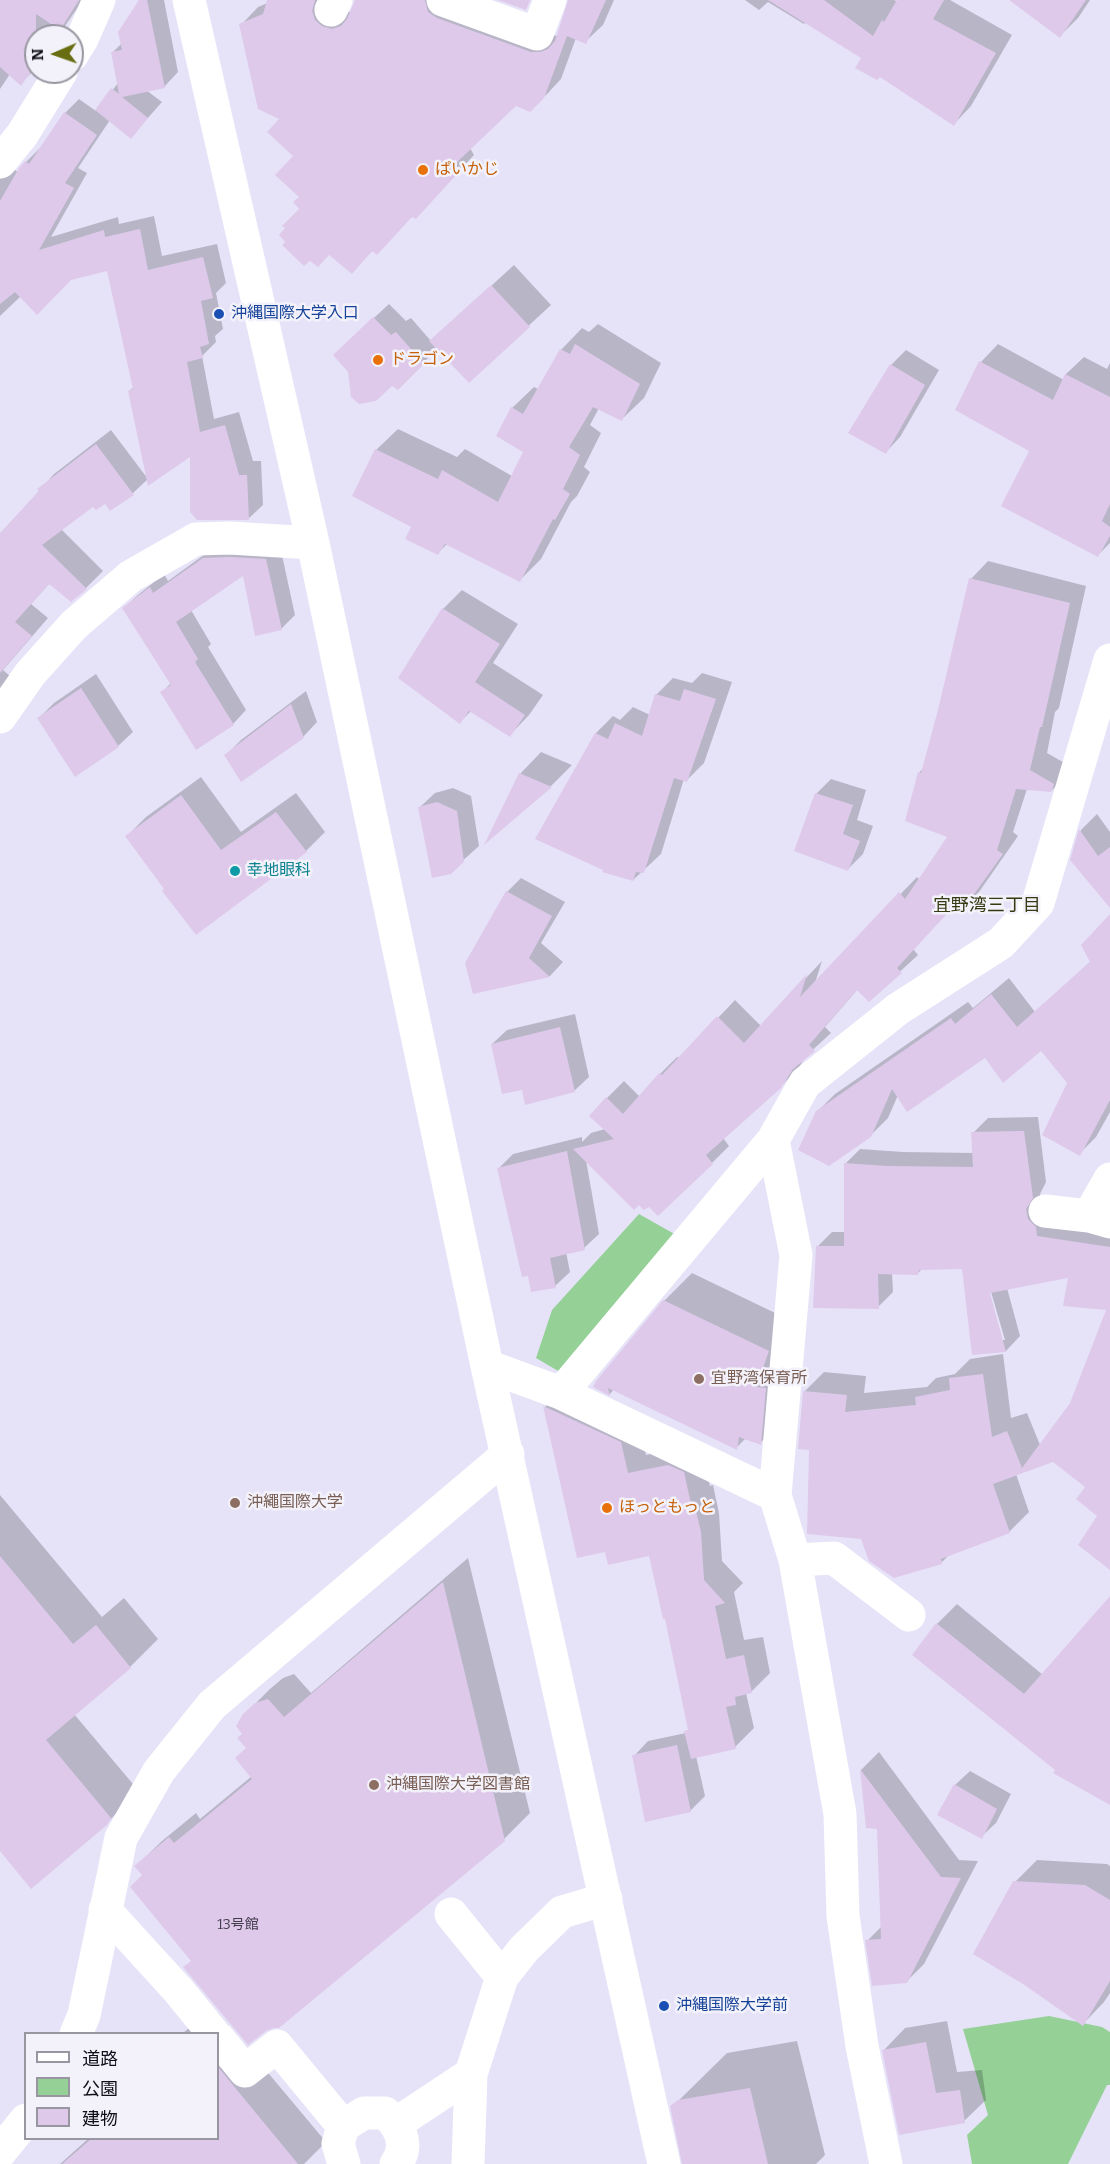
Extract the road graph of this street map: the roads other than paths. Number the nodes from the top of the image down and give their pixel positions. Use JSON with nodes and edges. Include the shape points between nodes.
{"nodes":[{"id":1,"x":99,"y":0,"type":"edge"},
{"id":2,"x":189,"y":0,"type":"edge"},
{"id":3,"x":443,"y":0,"type":"edge"},
{"id":4,"x":550,"y":0,"type":"edge"},
{"id":5,"x":84,"y":34,"type":"edge"},
{"id":6,"x":54,"y":84,"type":"edge"},
{"id":7,"x":0,"y":162,"type":"edge"},
{"id":8,"x":313,"y":543,"type":"junction"},
{"id":9,"x":1110,"y":660,"type":"edge"},
{"id":10,"x":0,"y":717,"type":"edge"},
{"id":11,"x":772,"y":1140,"type":"junction"},
{"id":12,"x":1110,"y":1179,"type":"edge"},
{"id":13,"x":1044,"y":1211,"type":"dead end"},
{"id":14,"x":1100,"y":1219,"type":"edge"},
{"id":15,"x":487,"y":1366,"type":"junction"},
{"id":16,"x":561,"y":1393,"type":"junction"},
{"id":17,"x":508,"y":1454,"type":"junction"},
{"id":18,"x":775,"y":1495,"type":"junction"},
{"id":19,"x":795,"y":1560,"type":"junction"},
{"id":20,"x":909,"y":1615,"type":"dead end"},
{"id":21,"x":606,"y":1899,"type":"junction"},
{"id":22,"x":105,"y":1910,"type":"junction"},
{"id":23,"x":451,"y":1914,"type":"dead end"},
{"id":24,"x":502,"y":1977,"type":"junction"},
{"id":25,"x":77,"y":2032,"type":"edge"},
{"id":26,"x":212,"y":2032,"type":"edge"},
{"id":27,"x":219,"y":2039,"type":"edge"},
{"id":28,"x":471,"y":2074,"type":"junction"},
{"id":29,"x":24,"y":2122,"type":"edge"},
{"id":30,"x":397,"y":2123,"type":"junction"},
{"id":31,"x":343,"y":2126,"type":"junction"},
{"id":32,"x":0,"y":2152,"type":"edge"},
{"id":33,"x":344,"y":2164,"type":"edge"},
{"id":34,"x":396,"y":2164,"type":"edge"},
{"id":35,"x":468,"y":2164,"type":"edge"},
{"id":36,"x":664,"y":2164,"type":"edge"},
{"id":37,"x":886,"y":2164,"type":"edge"}],
"edges":[{"from":1,"to":5,"type":"street"},
{"from":2,"to":8,"type":"street"},
{"from":3,"to":4,"type":"street","via":[[537,34]]},
{"from":6,"to":7,"type":"street"},
{"from":8,"to":10,"type":"street","via":[[196,539],[131,576],[74,625],[30,674]]},
{"from":8,"to":15,"type":"street"},
{"from":9,"to":11,"type":"street","via":[[1038,903],[1001,943],[898,1009],[805,1083]]},
{"from":11,"to":16,"type":"street"},
{"from":11,"to":18,"type":"street","via":[[796,1255]]},
{"from":12,"to":14,"type":"street"},
{"from":13,"to":14,"type":"street"},
{"from":15,"to":16,"type":"street"},
{"from":15,"to":17,"type":"street"},
{"from":16,"to":18,"type":"street"},
{"from":17,"to":21,"type":"street"},
{"from":17,"to":22,"type":"street","via":[[212,1705],[159,1771],[122,1838]]},
{"from":18,"to":19,"type":"street"},
{"from":19,"to":20,"type":"street","via":[[834,1558]]},
{"from":19,"to":37,"type":"street","via":[[840,1814],[843,1916],[862,2046]]},
{"from":21,"to":24,"type":"street","via":[[562,1912]]},
{"from":21,"to":36,"type":"street"},
{"from":22,"to":25,"type":"street","via":[[84,2015]]},
{"from":22,"to":26,"type":"street"},
{"from":23,"to":24,"type":"street"},
{"from":24,"to":28,"type":"street"},
{"from":27,"to":31,"type":"street","via":[[245,2071],[277,2046]]},
{"from":28,"to":30,"type":"street"},
{"from":28,"to":35,"type":"street"},
{"from":29,"to":32,"type":"street"},
{"from":30,"to":31,"type":"street","via":[[385,2113],[364,2113]]},
{"from":30,"to":34,"type":"street","via":[[403,2141]]},
{"from":31,"to":33,"type":"street","via":[[338,2144]]}]}
